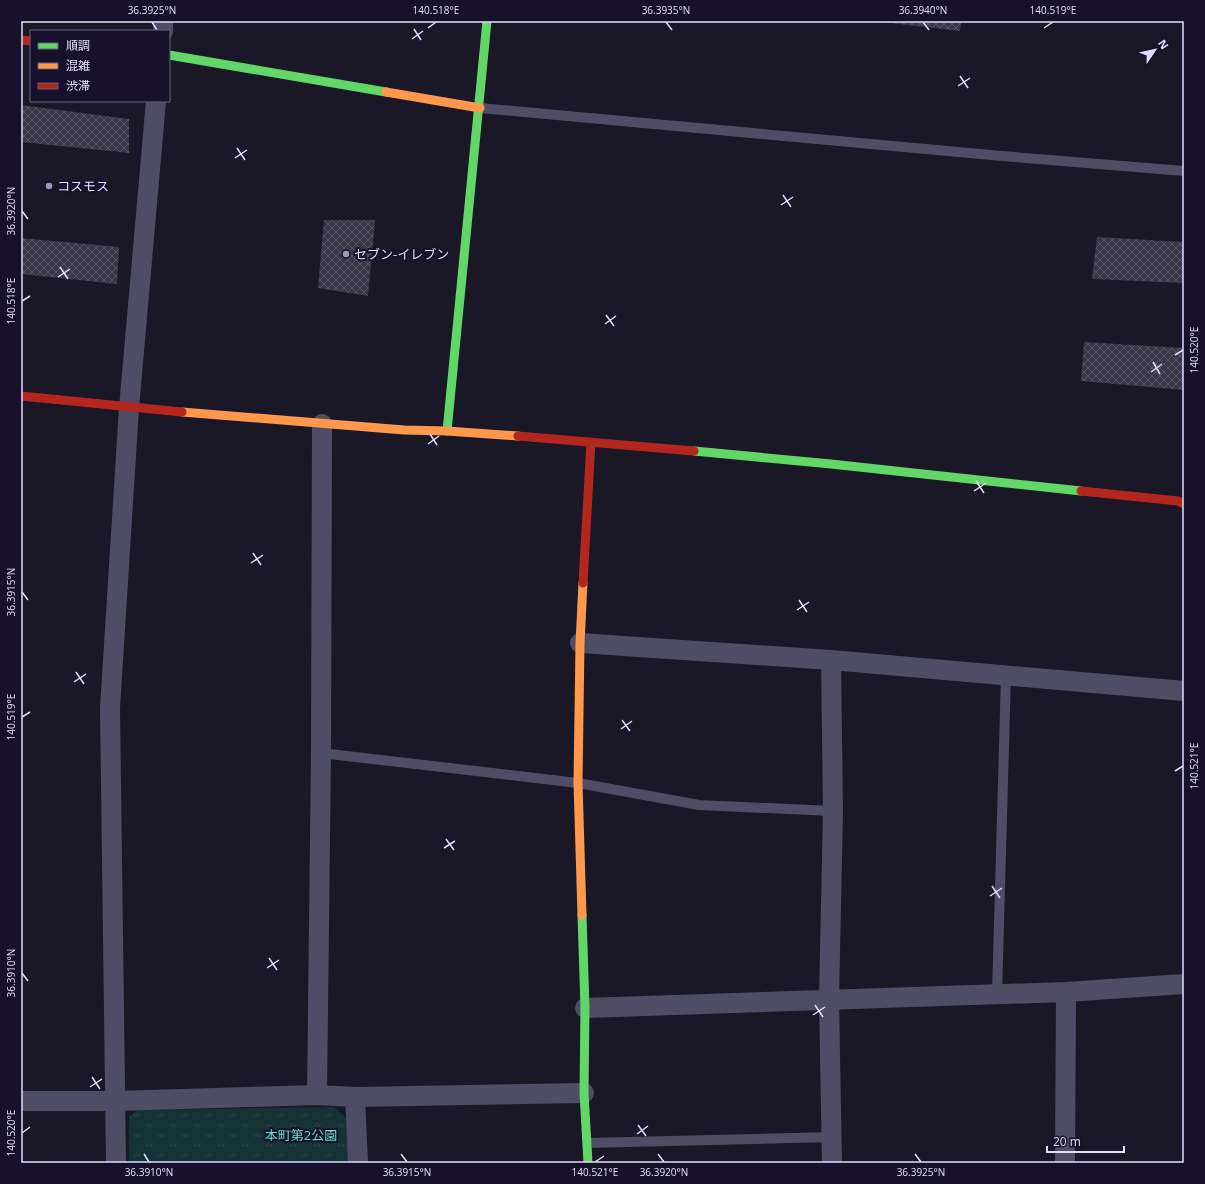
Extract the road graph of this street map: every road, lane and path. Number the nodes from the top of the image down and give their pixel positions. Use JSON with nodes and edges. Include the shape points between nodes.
{"nodes":[{"id":1,"x":488,"y":21,"type":"edge"},
{"id":2,"x":170,"y":55,"type":"edge"},
{"id":3,"x":156,"y":102,"type":"edge"},
{"id":4,"x":480,"y":108,"type":"junction"},
{"id":5,"x":1184,"y":171,"type":"edge"},
{"id":6,"x":21,"y":396,"type":"edge"},
{"id":7,"x":129,"y":408,"type":"junction"},
{"id":8,"x":322,"y":424,"type":"junction"},
{"id":9,"x":447,"y":431,"type":"junction"},
{"id":10,"x":591,"y":442,"type":"junction"},
{"id":11,"x":1184,"y":504,"type":"edge"},
{"id":12,"x":580,"y":643,"type":"junction"},
{"id":13,"x":831,"y":660,"type":"junction"},
{"id":14,"x":1006,"y":675,"type":"junction"},
{"id":15,"x":1184,"y":691,"type":"edge"},
{"id":16,"x":321,"y":753,"type":"junction"},
{"id":17,"x":578,"y":783,"type":"junction"},
{"id":18,"x":833,"y":810,"type":"junction"},
{"id":19,"x":1184,"y":984,"type":"edge"},
{"id":20,"x":1066,"y":992,"type":"junction"},
{"id":21,"x":997,"y":994,"type":"junction"},
{"id":22,"x":829,"y":1000,"type":"junction"},
{"id":23,"x":585,"y":1008,"type":"junction"},
{"id":24,"x":584,"y":1093,"type":"junction"},
{"id":25,"x":317,"y":1095,"type":"junction"},
{"id":26,"x":355,"y":1096,"type":"junction"},
{"id":27,"x":115,"y":1100,"type":"junction"},
{"id":28,"x":21,"y":1101,"type":"edge"},
{"id":29,"x":832,"y":1137,"type":"junction"},
{"id":30,"x":588,"y":1143,"type":"junction"},
{"id":31,"x":116,"y":1163,"type":"edge"},
{"id":32,"x":358,"y":1163,"type":"edge"},
{"id":33,"x":588,"y":1163,"type":"edge"},
{"id":34,"x":832,"y":1163,"type":"edge"},
{"id":35,"x":1065,"y":1163,"type":"edge"}],
"edges":[{"from":1,"to":4,"type":"street"},
{"from":2,"to":4,"type":"street"},
{"from":3,"to":7,"type":"street"},
{"from":4,"to":5,"type":"lane"},
{"from":4,"to":9,"type":"street"},
{"from":6,"to":7,"type":"street"},
{"from":7,"to":8,"type":"street"},
{"from":7,"to":27,"type":"street","via":[[110,708]]},
{"from":8,"to":9,"type":"street"},
{"from":8,"to":16,"type":"street"},
{"from":9,"to":10,"type":"street"},
{"from":10,"to":11,"type":"street","via":[[831,464],[1170,500]]},
{"from":10,"to":12,"type":"street"},
{"from":12,"to":13,"type":"street"},
{"from":12,"to":17,"type":"street"},
{"from":13,"to":14,"type":"street"},
{"from":13,"to":18,"type":"street"},
{"from":14,"to":15,"type":"street"},
{"from":14,"to":21,"type":"lane"},
{"from":16,"to":17,"type":"lane"},
{"from":16,"to":25,"type":"street"},
{"from":17,"to":18,"type":"lane","via":[[699,805]]},
{"from":17,"to":23,"type":"street"},
{"from":18,"to":22,"type":"street"},
{"from":19,"to":20,"type":"street"},
{"from":20,"to":21,"type":"street"},
{"from":20,"to":35,"type":"street"},
{"from":21,"to":22,"type":"street"},
{"from":22,"to":23,"type":"street"},
{"from":22,"to":29,"type":"street"},
{"from":23,"to":24,"type":"street"},
{"from":24,"to":26,"type":"street"},
{"from":24,"to":30,"type":"street"},
{"from":25,"to":26,"type":"street"},
{"from":25,"to":27,"type":"street"},
{"from":26,"to":32,"type":"street"},
{"from":27,"to":28,"type":"street"},
{"from":27,"to":31,"type":"street"},
{"from":29,"to":30,"type":"lane"},
{"from":29,"to":34,"type":"street"},
{"from":30,"to":33,"type":"street"}]}
